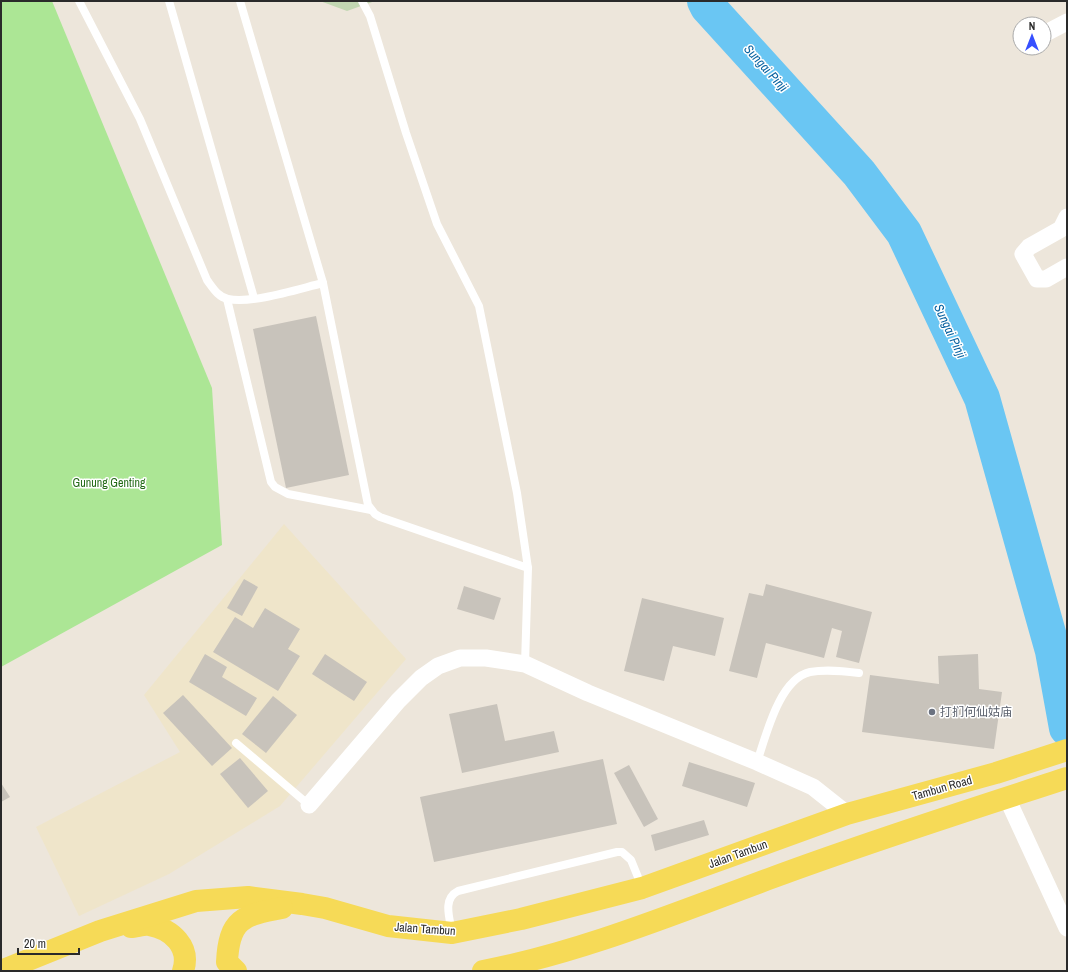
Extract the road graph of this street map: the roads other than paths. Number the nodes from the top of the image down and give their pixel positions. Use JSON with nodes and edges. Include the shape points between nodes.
{"nodes":[{"id":1,"x":79,"y":1,"type":"edge"},
{"id":2,"x":169,"y":1,"type":"edge"},
{"id":3,"x":240,"y":1,"type":"edge"},
{"id":4,"x":362,"y":1,"type":"edge"},
{"id":5,"x":1067,"y":22,"type":"edge"},
{"id":6,"x":1052,"y":30,"type":"edge"},
{"id":7,"x":1067,"y":217,"type":"edge"},
{"id":8,"x":1067,"y":267,"type":"edge"},
{"id":9,"x":324,"y":283,"type":"junction"},
{"id":10,"x":254,"y":298,"type":"junction"},
{"id":11,"x":227,"y":299,"type":"junction"},
{"id":12,"x":371,"y":510,"type":"junction"},
{"id":13,"x":528,"y":568,"type":"junction"},
{"id":14,"x":525,"y":664,"type":"junction"},
{"id":15,"x":859,"y":672,"type":"dead end"},
{"id":16,"x":236,"y":743,"type":"dead end"},
{"id":17,"x":1067,"y":750,"type":"edge"},
{"id":18,"x":756,"y":762,"type":"junction"},
{"id":19,"x":1067,"y":778,"type":"edge"},
{"id":20,"x":1007,"y":798,"type":"junction"},
{"id":21,"x":309,"y":805,"type":"joint"},
{"id":22,"x":847,"y":814,"type":"junction"},
{"id":23,"x":642,"y":888,"type":"junction"},
{"id":24,"x":302,"y":904,"type":"junction"},
{"id":25,"x":1067,"y":928,"type":"edge"},
{"id":26,"x":100,"y":932,"type":"junction"},
{"id":27,"x":452,"y":933,"type":"junction"},
{"id":28,"x":1,"y":971,"type":"edge"},
{"id":29,"x":183,"y":971,"type":"edge"},
{"id":30,"x":236,"y":971,"type":"edge"},
{"id":31,"x":483,"y":971,"type":"edge"}],
"edges":[{"from":1,"to":11,"type":"lane","via":[[140,119],[207,280],[217,293]]},
{"from":2,"to":10,"type":"lane"},
{"from":3,"to":9,"type":"lane"},
{"from":4,"to":13,"type":"lane","via":[[370,16],[437,224],[478,306],[517,493]]},
{"from":5,"to":6,"type":"street"},
{"from":7,"to":8,"type":"street","via":[[1060,229],[1028,247],[1023,254],[1037,279],[1046,279]]},
{"from":9,"to":10,"type":"lane"},
{"from":9,"to":12,"type":"lane","via":[[366,499]]},
{"from":10,"to":11,"type":"lane"},
{"from":11,"to":12,"type":"lane","via":[[271,482],[275,488],[288,494]]},
{"from":12,"to":13,"type":"lane","via":[[380,517]]},
{"from":13,"to":14,"type":"lane"},
{"from":14,"to":18,"type":"street","via":[[588,693]]},
{"from":14,"to":21,"type":"street","via":[[486,658],[460,658],[438,666],[421,678],[398,701]]},
{"from":15,"to":18,"type":"lane","via":[[808,672],[789,686],[776,707]]},
{"from":16,"to":21,"type":"lane"},
{"from":17,"to":22,"type":"main road","name":"Tambun Road"},
{"from":18,"to":22,"type":"street","via":[[814,787]]},
{"from":19,"to":20,"type":"main road"},
{"from":20,"to":25,"type":"street"},
{"from":20,"to":31,"type":"main road","via":[[869,842],[588,943]]},
{"from":22,"to":23,"type":"main road","name":"Jalan Tambun"},
{"from":23,"to":27,"type":"main road","name":"Jalan Tambun","via":[[521,919]]},
{"from":23,"to":27,"type":"lane","via":[[628,855],[617,852],[458,891],[449,899]]},
{"from":24,"to":26,"type":"main road","name":"Jalan Tambun","via":[[248,897],[196,901]]},
{"from":24,"to":27,"type":"main road","name":"Jalan Tambun","via":[[388,926]]},
{"from":24,"to":30,"type":"main road","via":[[254,913],[237,925],[228,942],[228,962]]},
{"from":26,"to":28,"type":"main road","name":"Jalan Tambun"},
{"from":26,"to":29,"type":"main road","via":[[149,925],[172,933],[183,946]]}]}
